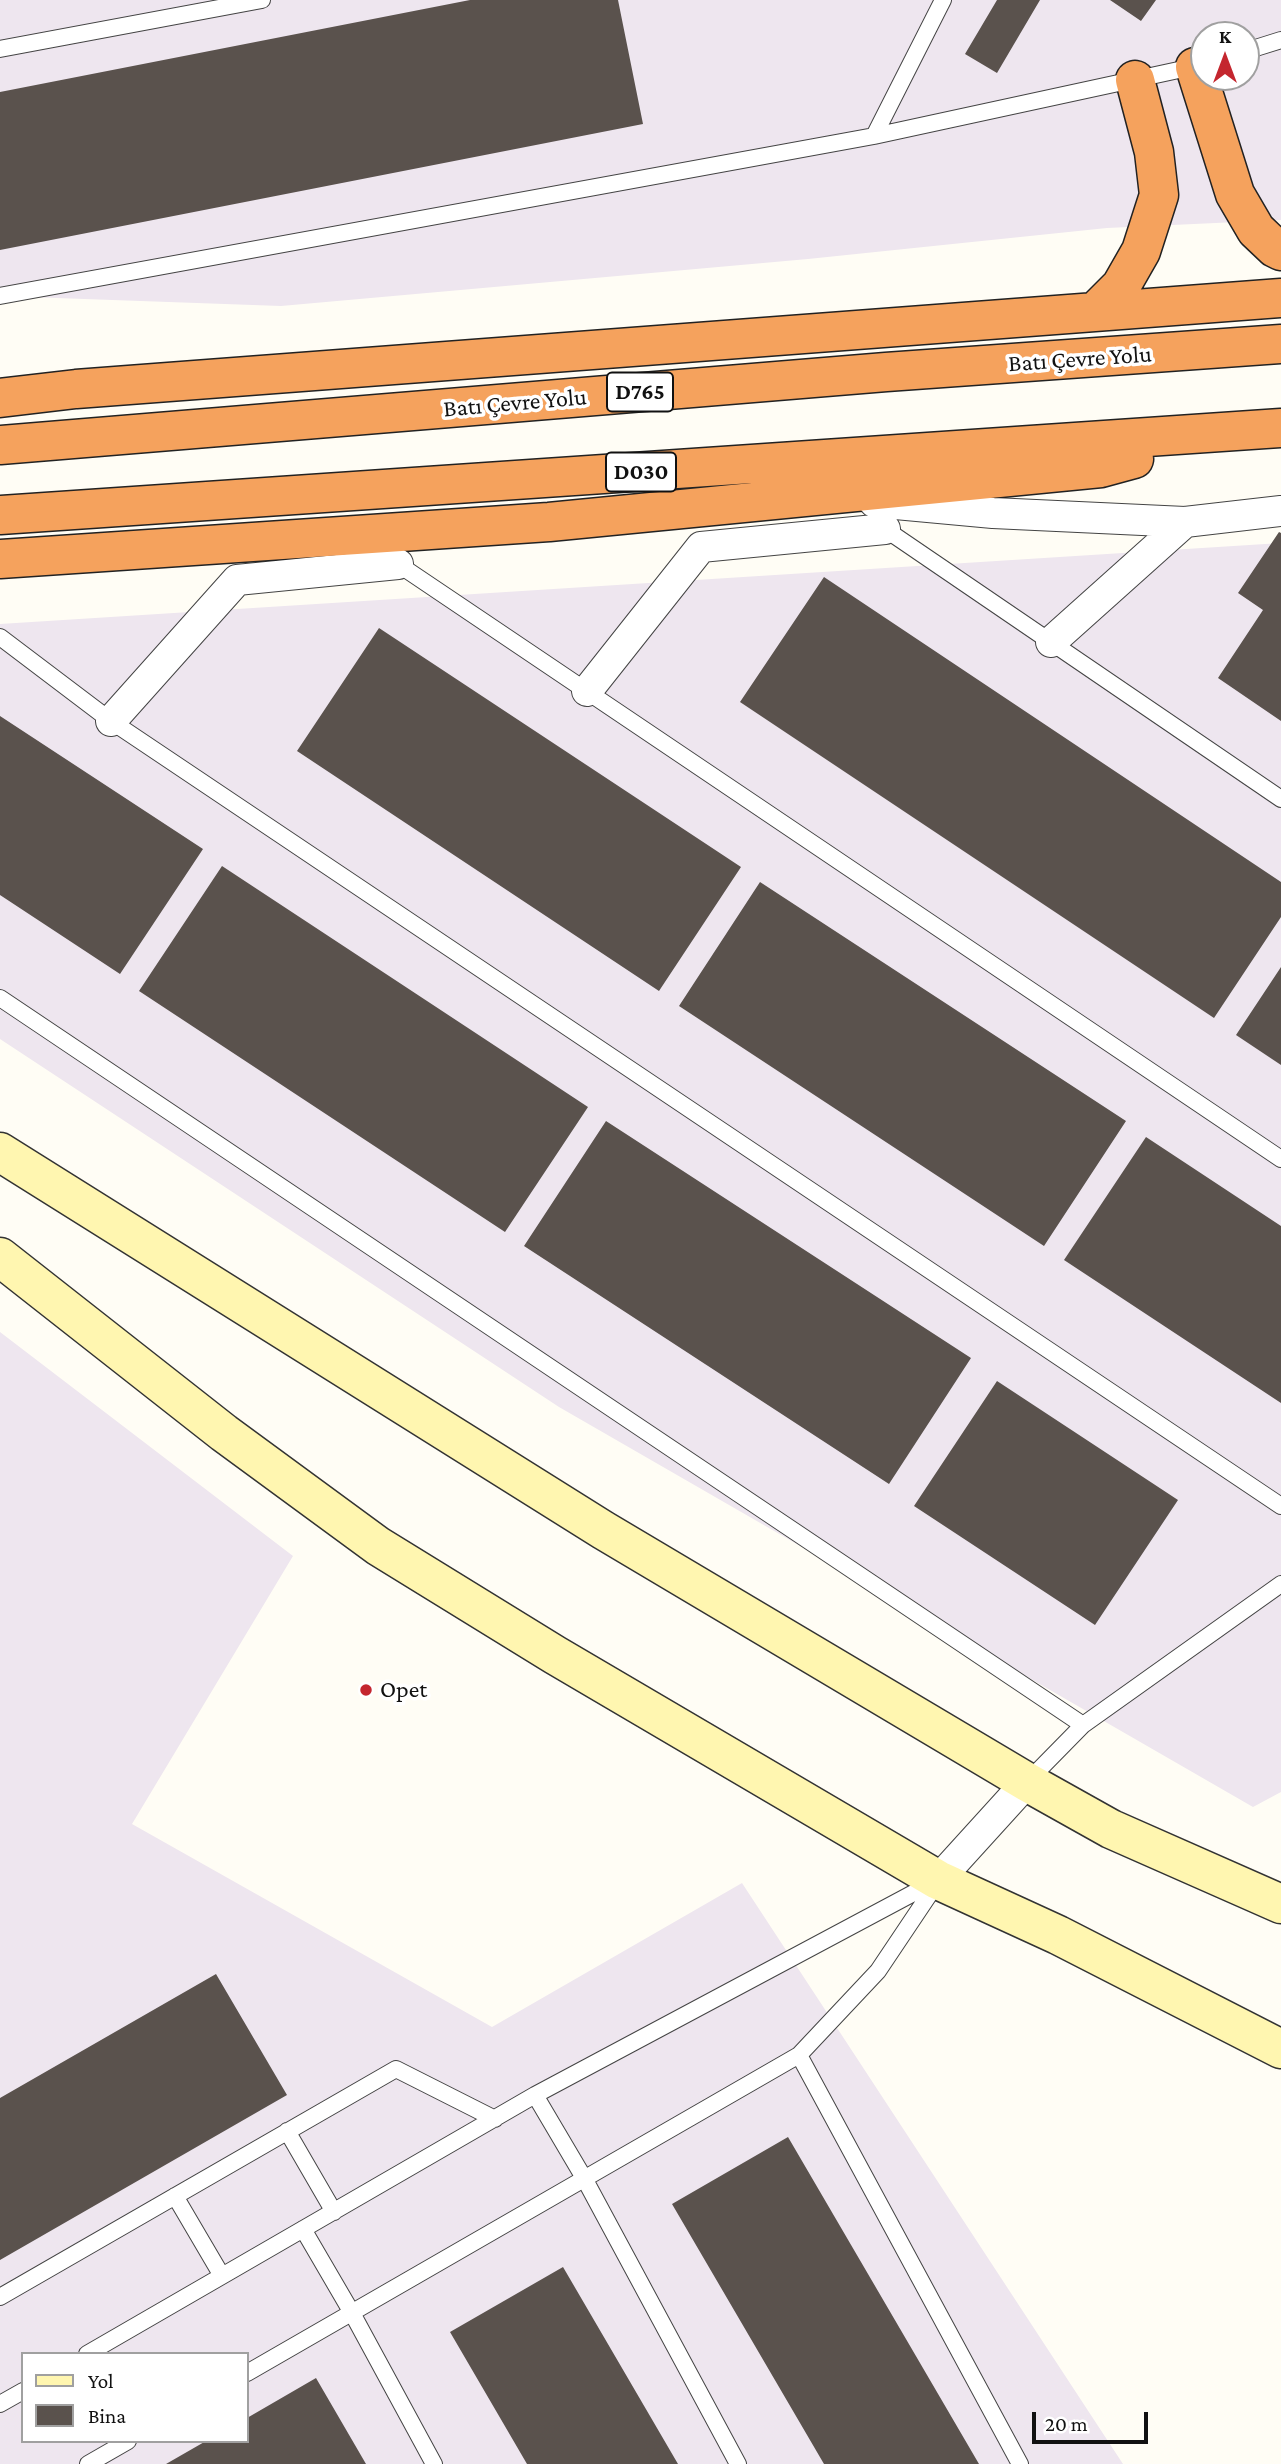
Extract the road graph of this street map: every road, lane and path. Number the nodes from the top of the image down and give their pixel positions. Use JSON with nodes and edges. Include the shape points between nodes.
{"nodes":[{"id":1,"x":262,"y":0,"type":"edge"},
{"id":2,"x":943,"y":0,"type":"edge"},
{"id":3,"x":1281,"y":40,"type":"edge"},
{"id":4,"x":1260,"y":47,"type":"edge"},
{"id":5,"x":0,"y":49,"type":"edge"},
{"id":6,"x":1190,"y":68,"type":"edge"},
{"id":7,"x":1135,"y":80,"type":"junction"},
{"id":8,"x":1207,"y":91,"type":"edge"},
{"id":9,"x":874,"y":136,"type":"junction"},
{"id":10,"x":1281,"y":251,"type":"edge"},
{"id":11,"x":0,"y":296,"type":"edge"},
{"id":12,"x":1281,"y":298,"type":"edge"},
{"id":13,"x":1095,"y":312,"type":"junction"},
{"id":14,"x":1281,"y":344,"type":"edge"},
{"id":15,"x":0,"y":398,"type":"edge"},
{"id":16,"x":1281,"y":428,"type":"edge"},
{"id":17,"x":1230,"y":433,"type":"junction"},
{"id":18,"x":0,"y":445,"type":"edge"},
{"id":19,"x":815,"y":496,"type":"junction"},
{"id":20,"x":1281,"y":511,"type":"edge"},
{"id":21,"x":0,"y":515,"type":"edge"},
{"id":22,"x":1185,"y":522,"type":"junction"},
{"id":23,"x":885,"y":529,"type":"joint"},
{"id":24,"x":0,"y":559,"type":"edge"},
{"id":25,"x":398,"y":564,"type":"joint"},
{"id":26,"x":0,"y":636,"type":"edge"},
{"id":27,"x":1051,"y":642,"type":"junction"},
{"id":28,"x":587,"y":691,"type":"junction"},
{"id":29,"x":111,"y":721,"type":"junction"},
{"id":30,"x":1281,"y":799,"type":"edge"},
{"id":31,"x":0,"y":998,"type":"edge"},
{"id":32,"x":0,"y":1152,"type":"edge"},
{"id":33,"x":1281,"y":1159,"type":"edge"},
{"id":34,"x":0,"y":1257,"type":"edge"},
{"id":35,"x":1281,"y":1506,"type":"edge"},
{"id":36,"x":1281,"y":1584,"type":"edge"},
{"id":37,"x":1083,"y":1725,"type":"junction"},
{"id":38,"x":1027,"y":1782,"type":"junction"},
{"id":39,"x":939,"y":1880,"type":"junction"},
{"id":40,"x":1281,"y":1904,"type":"edge"},
{"id":41,"x":1281,"y":2049,"type":"edge"},
{"id":42,"x":799,"y":2055,"type":"junction"},
{"id":43,"x":535,"y":2095,"type":"junction"},
{"id":44,"x":495,"y":2119,"type":"junction"},
{"id":45,"x":287,"y":2131,"type":"junction"},
{"id":46,"x":584,"y":2178,"type":"junction"},
{"id":47,"x":175,"y":2196,"type":"junction"},
{"id":48,"x":334,"y":2212,"type":"junction"},
{"id":49,"x":303,"y":2229,"type":"junction"},
{"id":50,"x":222,"y":2276,"type":"junction"},
{"id":51,"x":0,"y":2297,"type":"edge"},
{"id":52,"x":352,"y":2313,"type":"junction"},
{"id":53,"x":90,"y":2352,"type":"edge"},
{"id":54,"x":248,"y":2372,"type":"edge"},
{"id":55,"x":21,"y":2392,"type":"edge"},
{"id":56,"x":0,"y":2404,"type":"edge"},
{"id":57,"x":125,"y":2443,"type":"edge"},
{"id":58,"x":88,"y":2464,"type":"edge"},
{"id":59,"x":434,"y":2464,"type":"edge"},
{"id":60,"x":738,"y":2464,"type":"edge"},
{"id":61,"x":1020,"y":2464,"type":"edge"}],
"edges":[{"from":1,"to":5,"type":"lane"},
{"from":2,"to":9,"type":"lane"},
{"from":3,"to":4,"type":"lane"},
{"from":6,"to":7,"type":"lane"},
{"from":7,"to":9,"type":"lane"},
{"from":7,"to":13,"type":"highway","via":[[1154,152],[1159,195],[1141,251],[1121,286]]},
{"from":8,"to":10,"type":"highway","via":[[1235,194],[1256,230]]},
{"from":9,"to":11,"type":"lane"},
{"from":12,"to":13,"type":"highway"},
{"from":13,"to":15,"type":"highway"},
{"from":14,"to":18,"type":"highway","name":"Batı Çevre Yolu","number":"D765"},
{"from":16,"to":17,"type":"highway","number":"D030"},
{"from":17,"to":19,"type":"highway","via":[[1101,468]]},
{"from":17,"to":21,"type":"highway","number":"D030"},
{"from":19,"to":22,"type":"street","via":[[993,513]]},
{"from":19,"to":24,"type":"highway","via":[[549,522]]},
{"from":20,"to":22,"type":"street"},
{"from":22,"to":27,"type":"street"},
{"from":23,"to":27,"type":"lane"},
{"from":23,"to":28,"type":"street","via":[[701,547]]},
{"from":25,"to":28,"type":"lane"},
{"from":25,"to":29,"type":"street","via":[[237,580]]},
{"from":26,"to":29,"type":"lane"},
{"from":27,"to":30,"type":"lane"},
{"from":28,"to":33,"type":"lane"},
{"from":29,"to":35,"type":"lane"},
{"from":31,"to":37,"type":"lane"},
{"from":32,"to":38,"type":"main road","via":[[603,1530]]},
{"from":34,"to":39,"type":"main road","via":[[223,1433],[378,1546]]},
{"from":36,"to":37,"type":"lane"},
{"from":37,"to":38,"type":"lane"},
{"from":38,"to":39,"type":"street"},
{"from":38,"to":40,"type":"main road","via":[[1111,1829]]},
{"from":39,"to":41,"type":"main road"},
{"from":39,"to":42,"type":"lane","via":[[878,1970]]},
{"from":39,"to":43,"type":"lane"},
{"from":42,"to":46,"type":"lane"},
{"from":42,"to":61,"type":"lane"},
{"from":43,"to":44,"type":"lane"},
{"from":43,"to":46,"type":"lane"},
{"from":44,"to":45,"type":"lane","via":[[396,2069]]},
{"from":44,"to":48,"type":"lane"},
{"from":45,"to":47,"type":"lane"},
{"from":45,"to":48,"type":"lane"},
{"from":46,"to":52,"type":"lane"},
{"from":46,"to":60,"type":"lane"},
{"from":47,"to":50,"type":"lane"},
{"from":47,"to":51,"type":"lane"},
{"from":48,"to":49,"type":"lane"},
{"from":49,"to":50,"type":"lane"},
{"from":49,"to":52,"type":"lane"},
{"from":50,"to":53,"type":"lane"},
{"from":52,"to":54,"type":"lane"},
{"from":52,"to":59,"type":"lane"},
{"from":55,"to":56,"type":"lane"},
{"from":57,"to":58,"type":"lane"}]}
